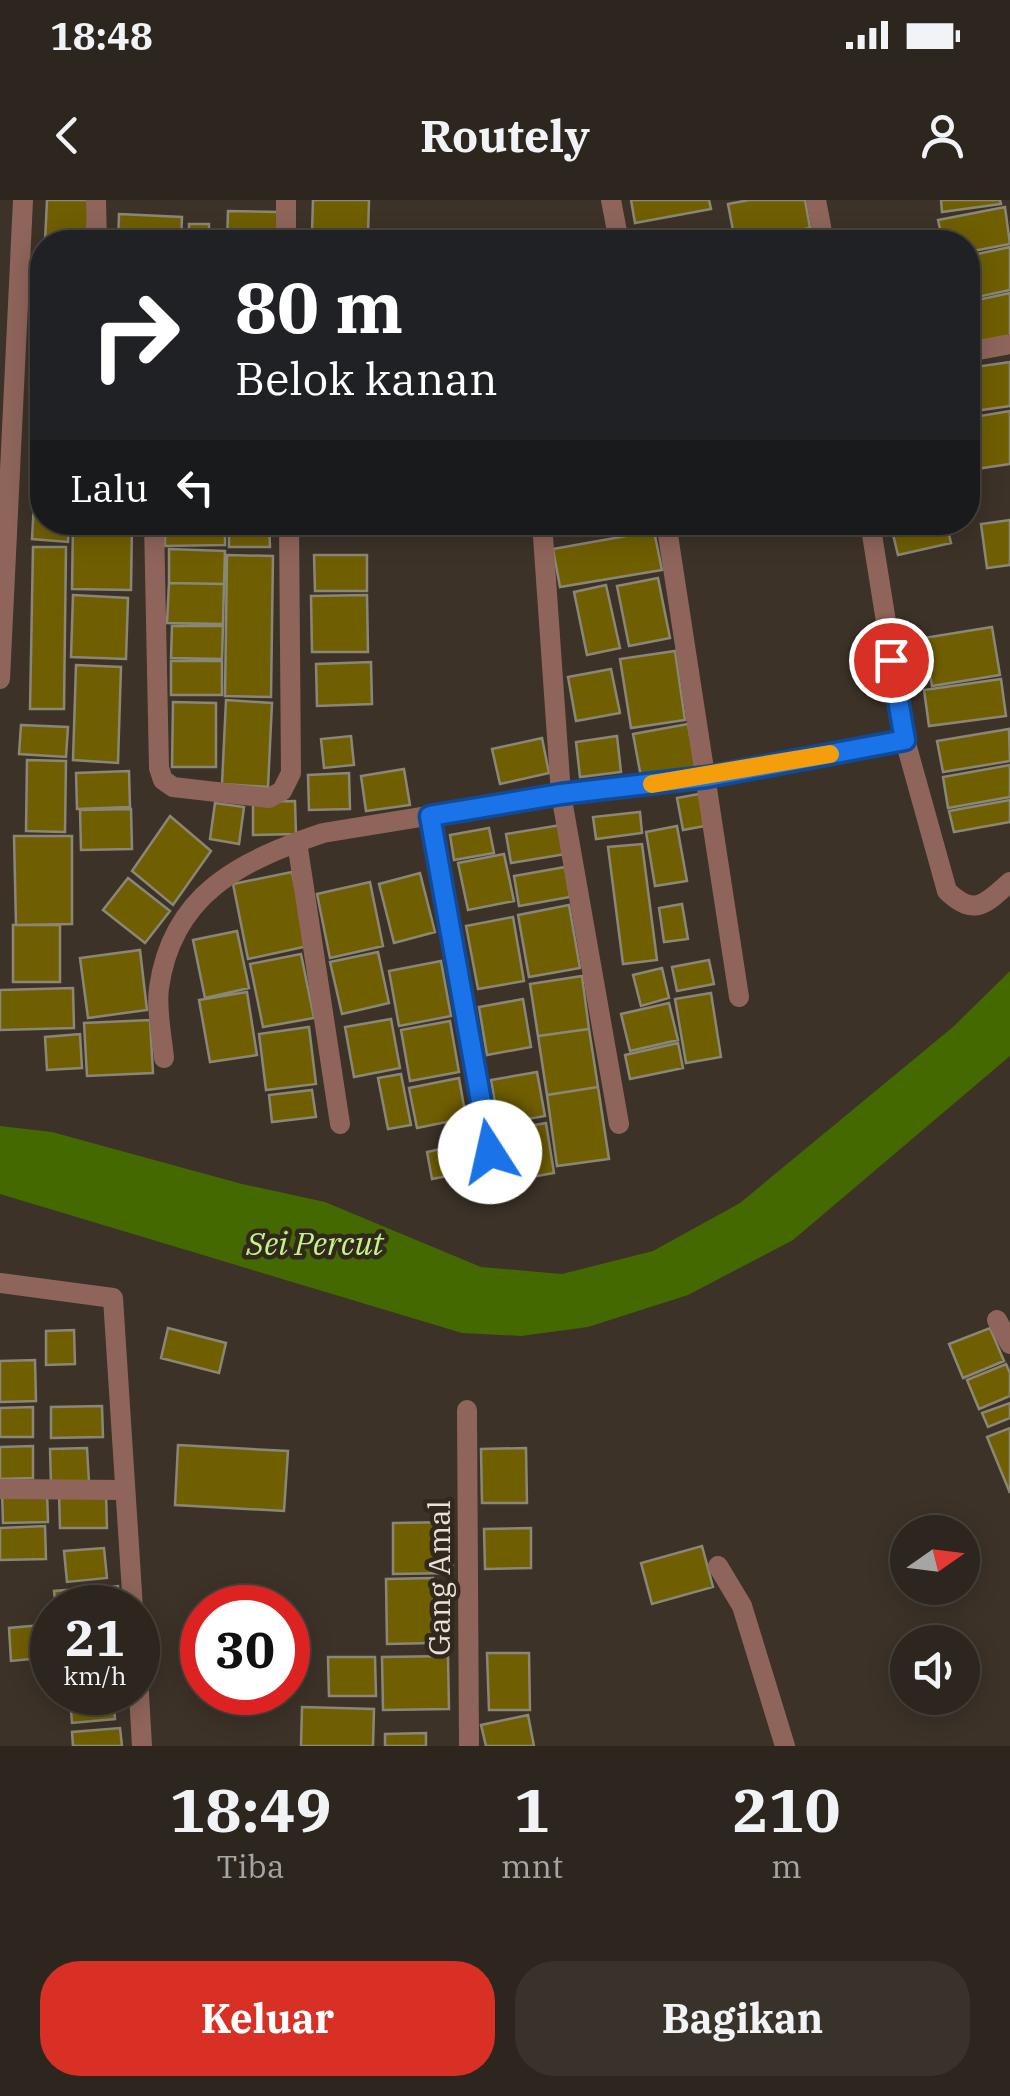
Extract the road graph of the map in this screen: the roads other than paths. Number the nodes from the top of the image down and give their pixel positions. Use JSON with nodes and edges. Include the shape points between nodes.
{"nodes":[{"id":1,"x":23,"y":200,"type":"edge"},
{"id":2,"x":96,"y":200,"type":"edge"},
{"id":3,"x":286,"y":200,"type":"edge"},
{"id":4,"x":611,"y":200,"type":"edge"},
{"id":5,"x":816,"y":200,"type":"edge"},
{"id":6,"x":96,"y":230,"type":"edge"},
{"id":7,"x":286,"y":230,"type":"edge"},
{"id":8,"x":617,"y":230,"type":"edge"},
{"id":9,"x":822,"y":230,"type":"edge"},
{"id":10,"x":1010,"y":344,"type":"edge"},
{"id":11,"x":980,"y":350,"type":"edge"},
{"id":12,"x":154,"y":535,"type":"edge"},
{"id":13,"x":289,"y":535,"type":"edge"},
{"id":14,"x":543,"y":535,"type":"edge"},
{"id":15,"x":668,"y":535,"type":"edge"},
{"id":16,"x":872,"y":535,"type":"edge"},
{"id":17,"x":0,"y":679,"type":"edge"},
{"id":18,"x":905,"y":740,"type":"junction"},
{"id":19,"x":707,"y":777,"type":"junction"},
{"id":20,"x":561,"y":794,"type":"junction"},
{"id":21,"x":430,"y":816,"type":"junction"},
{"id":22,"x":297,"y":842,"type":"junction"},
{"id":23,"x":1010,"y":882,"type":"edge"},
{"id":24,"x":739,"y":997,"type":"dead end"},
{"id":25,"x":164,"y":1058,"type":"dead end"},
{"id":26,"x":340,"y":1124,"type":"dead end"},
{"id":27,"x":619,"y":1124,"type":"dead end"},
{"id":28,"x":490,"y":1152,"type":"dead end"},
{"id":29,"x":0,"y":1284,"type":"edge"},
{"id":30,"x":997,"y":1320,"type":"dead end"},
{"id":31,"x":1010,"y":1344,"type":"edge"},
{"id":32,"x":467,"y":1410,"type":"dead end"},
{"id":33,"x":0,"y":1488,"type":"edge"},
{"id":34,"x":125,"y":1490,"type":"junction"},
{"id":35,"x":718,"y":1566,"type":"dead end"},
{"id":36,"x":131,"y":1585,"type":"edge"},
{"id":37,"x":140,"y":1715,"type":"edge"},
{"id":38,"x":142,"y":1746,"type":"edge"},
{"id":39,"x":469,"y":1746,"type":"edge"},
{"id":40,"x":785,"y":1746,"type":"edge"}],
"edges":[{"from":1,"to":17,"type":"street"},
{"from":2,"to":6,"type":"street"},
{"from":3,"to":7,"type":"street"},
{"from":4,"to":8,"type":"street"},
{"from":5,"to":9,"type":"street"},
{"from":10,"to":11,"type":"street"},
{"from":12,"to":13,"type":"street","via":[[163,780],[172,787],[268,798],[292,774]]},
{"from":14,"to":20,"type":"street"},
{"from":15,"to":19,"type":"street"},
{"from":16,"to":18,"type":"street"},
{"from":18,"to":19,"type":"street"},
{"from":18,"to":23,"type":"street","via":[[947,891],[972,907]]},
{"from":19,"to":20,"type":"street"},
{"from":19,"to":24,"type":"street"},
{"from":20,"to":21,"type":"street"},
{"from":20,"to":27,"type":"street"},
{"from":21,"to":22,"type":"street"},
{"from":21,"to":28,"type":"street"},
{"from":22,"to":25,"type":"street","via":[[214,884],[170,938],[158,992]]},
{"from":22,"to":26,"type":"street"},
{"from":29,"to":34,"type":"street","via":[[113,1298]]},
{"from":30,"to":31,"type":"street"},
{"from":32,"to":39,"type":"street","name":"Gang Amal"},
{"from":33,"to":34,"type":"street"},
{"from":34,"to":36,"type":"street"},
{"from":35,"to":40,"type":"street","via":[[742,1606]]},
{"from":37,"to":38,"type":"street"}]}
